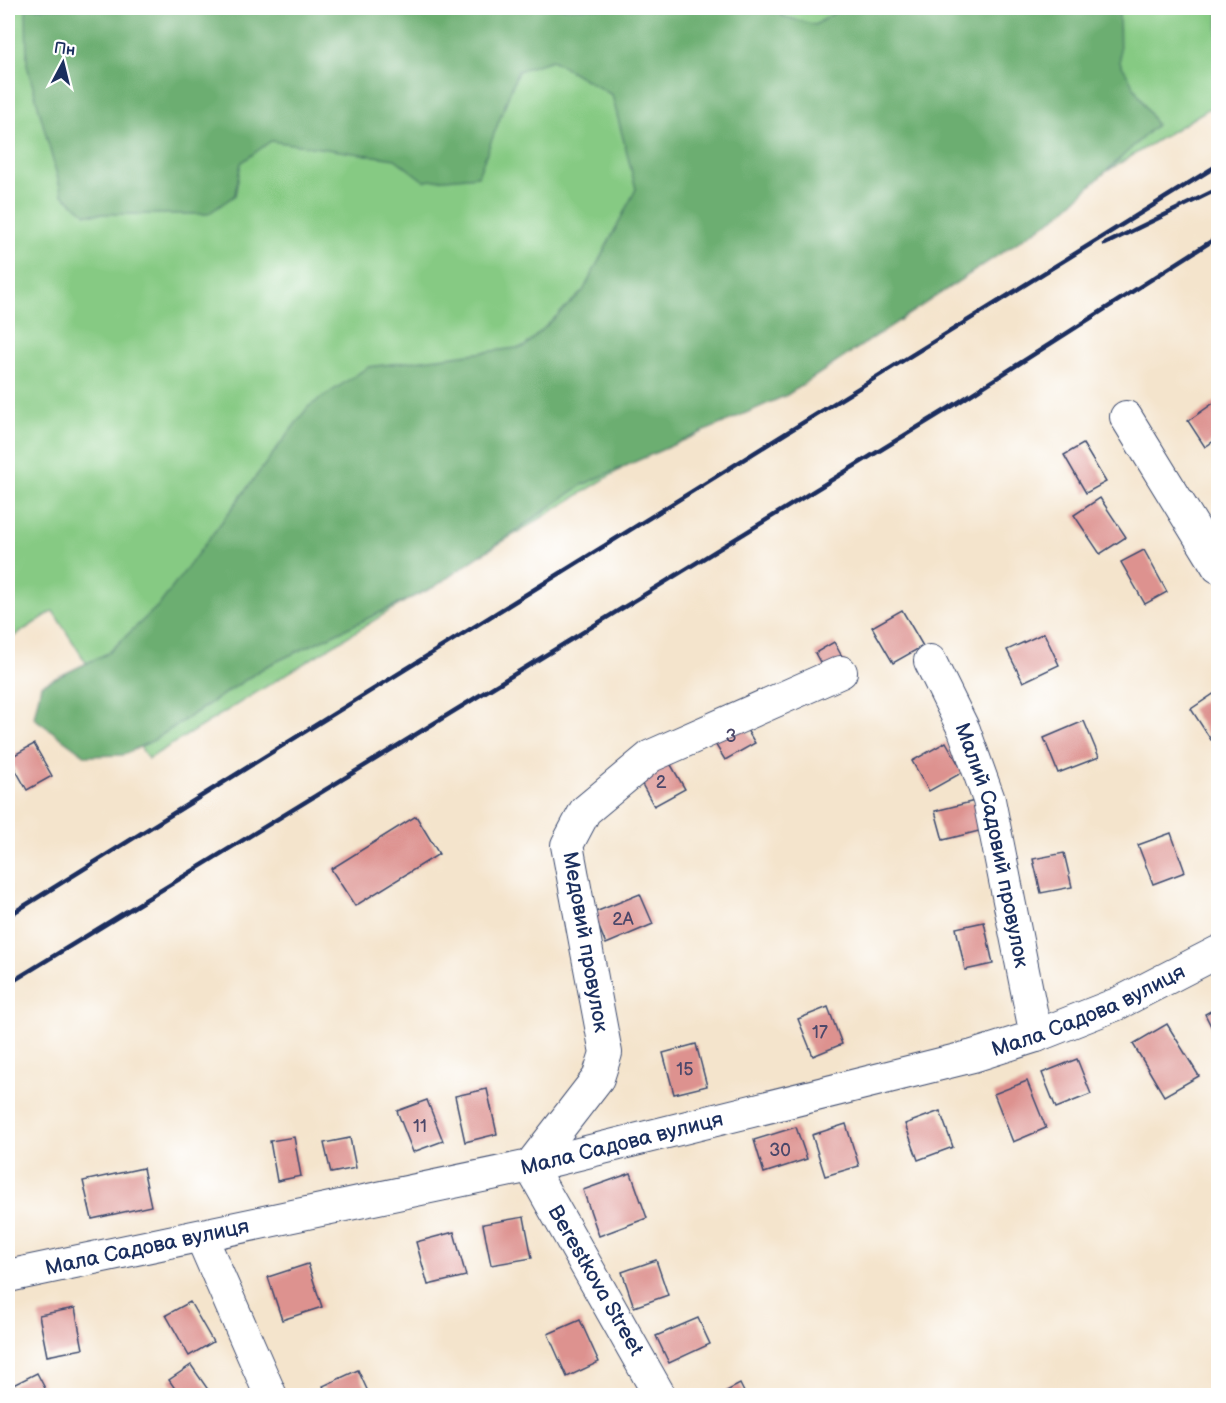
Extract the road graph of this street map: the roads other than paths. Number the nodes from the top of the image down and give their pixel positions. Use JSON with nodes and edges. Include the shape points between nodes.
{"nodes":[{"id":1,"x":1126,"y":417,"type":"dead end"},
{"id":2,"x":1218,"y":567,"type":"edge"},
{"id":3,"x":930,"y":662,"type":"dead end"},
{"id":4,"x":841,"y":672,"type":"dead end"},
{"id":5,"x":1218,"y":952,"type":"edge"},
{"id":6,"x":1036,"y":1036,"type":"junction"},
{"id":7,"x":530,"y":1166,"type":"junction"},
{"id":8,"x":201,"y":1236,"type":"junction"},
{"id":9,"x":8,"y":1276,"type":"edge"},
{"id":10,"x":271,"y":1395,"type":"edge"},
{"id":11,"x":660,"y":1395,"type":"edge"}],
"edges":[{"from":1,"to":2,"type":"street"},
{"from":3,"to":6,"type":"street","name":"Малий Садовий провулок","via":[[964,730],[989,800]]},
{"from":4,"to":7,"type":"street","name":"Медовий провулок","via":[[651,756],[585,811],[567,845],[606,1053],[598,1078]]},
{"from":5,"to":6,"type":"street","name":"Мала Садова вулиця","via":[[1117,1004]]},
{"from":6,"to":7,"type":"street","name":"Мала Садова вулиця","via":[[973,1056]]},
{"from":7,"to":8,"type":"street","name":"Мала Садова вулиця"},
{"from":7,"to":11,"type":"street","name":"Berestkova Street"},
{"from":8,"to":9,"type":"street","name":"Мала Садова вулиця"},
{"from":8,"to":10,"type":"street"}]}
